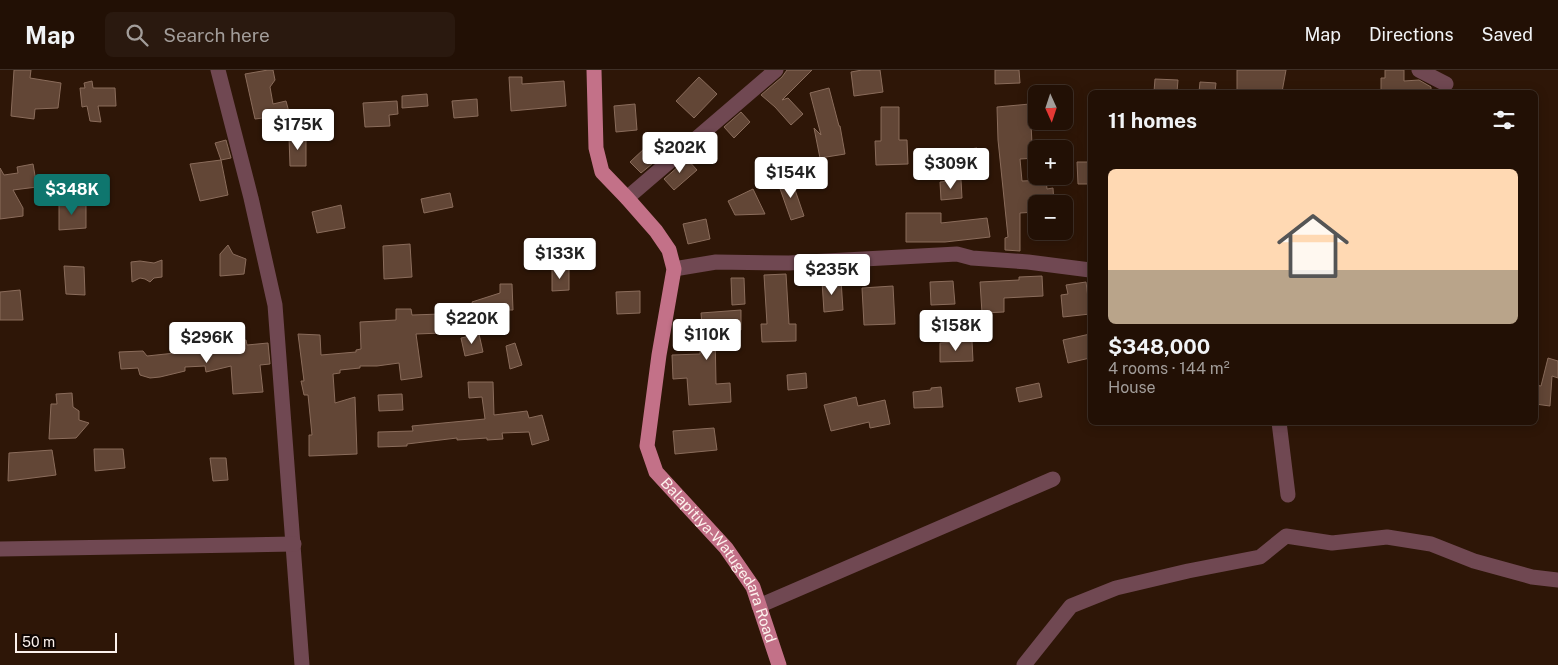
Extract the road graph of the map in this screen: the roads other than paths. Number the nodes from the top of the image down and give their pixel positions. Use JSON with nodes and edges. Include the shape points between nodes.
{"nodes":[{"id":1,"x":218,"y":70,"type":"edge"},
{"id":2,"x":594,"y":70,"type":"edge"},
{"id":3,"x":776,"y":70,"type":"edge"},
{"id":4,"x":1419,"y":70,"type":"edge"},
{"id":5,"x":1446,"y":84,"type":"dead end"},
{"id":6,"x":627,"y":198,"type":"junction"},
{"id":7,"x":674,"y":268,"type":"junction"},
{"id":8,"x":1088,"y":270,"type":"edge"},
{"id":9,"x":1279,"y":425,"type":"edge"},
{"id":10,"x":1053,"y":479,"type":"dead end"},
{"id":11,"x":1288,"y":495,"type":"dead end"},
{"id":12,"x":294,"y":544,"type":"junction"},
{"id":13,"x":0,"y":549,"type":"edge"},
{"id":14,"x":1558,"y":580,"type":"edge"},
{"id":15,"x":760,"y":606,"type":"junction"},
{"id":16,"x":302,"y":665,"type":"edge"},
{"id":17,"x":779,"y":665,"type":"edge"},
{"id":18,"x":1024,"y":665,"type":"edge"}],
"edges":[{"from":1,"to":12,"type":"street","via":[[252,198],[275,305]]},
{"from":2,"to":6,"type":"main road","name":"Balapitiya-Watugedara Road","via":[[596,148],[602,172]]},
{"from":3,"to":6,"type":"street"},
{"from":4,"to":5,"type":"street"},
{"from":6,"to":7,"type":"main road","name":"Balapitiya-Watugedara Road","via":[[669,250]]},
{"from":7,"to":8,"type":"street","via":[[716,262],[789,263],[957,254]]},
{"from":7,"to":15,"type":"main road","name":"Balapitiya-Watugedara Road","via":[[647,446],[656,472],[726,548],[753,587]]},
{"from":9,"to":11,"type":"street"},
{"from":10,"to":15,"type":"street"},
{"from":12,"to":13,"type":"street"},
{"from":12,"to":16,"type":"street"},
{"from":14,"to":18,"type":"street","via":[[1532,577],[1474,561],[1431,544],[1387,537],[1332,543],[1286,536],[1260,557],[1116,588],[1071,606]]},
{"from":15,"to":17,"type":"main road","name":"Balapitiya-Watugedara Road"}]}
